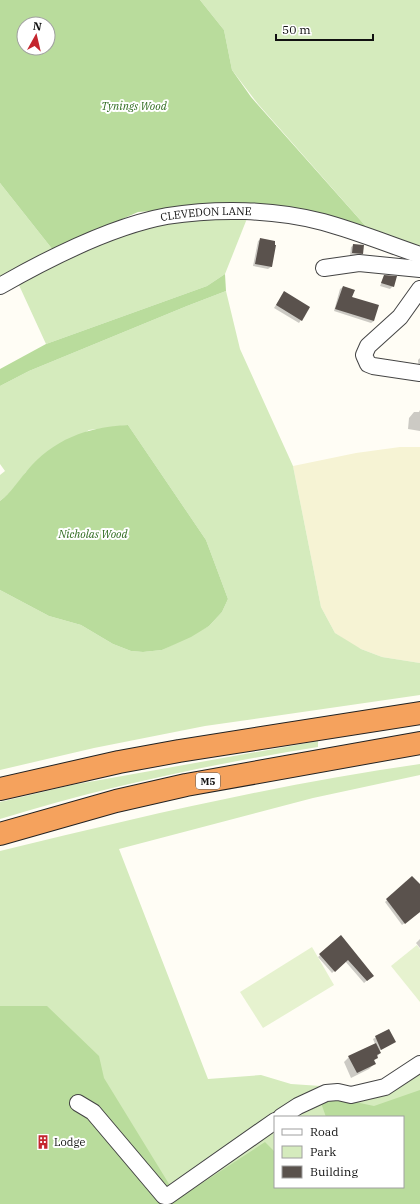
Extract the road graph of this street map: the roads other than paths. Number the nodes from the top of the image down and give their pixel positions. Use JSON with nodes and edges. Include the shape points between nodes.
{"nodes":[{"id":1,"x":420,"y":255,"type":"edge"},
{"id":2,"x":324,"y":268,"type":"dead end"},
{"id":3,"x":420,"y":269,"type":"edge"},
{"id":4,"x":0,"y":286,"type":"edge"},
{"id":5,"x":420,"y":289,"type":"edge"},
{"id":6,"x":420,"y":373,"type":"edge"},
{"id":7,"x":420,"y":713,"type":"edge"},
{"id":8,"x":420,"y":743,"type":"edge"},
{"id":9,"x":0,"y":789,"type":"edge"},
{"id":10,"x":0,"y":834,"type":"edge"},
{"id":11,"x":420,"y":1064,"type":"edge"},
{"id":12,"x":78,"y":1103,"type":"dead end"},
{"id":13,"x":283,"y":1116,"type":"edge"},
{"id":14,"x":274,"y":1123,"type":"edge"}],
"edges":[{"from":1,"to":4,"type":"street","name":"CLEVEDON LANE","via":[[336,226],[300,217],[247,211],[200,213],[166,216],[130,226],[74,248]]},
{"from":2,"to":3,"type":"street","via":[[359,263]]},
{"from":5,"to":6,"type":"street","via":[[400,317],[368,346],[364,356],[368,364],[373,366]]},
{"from":7,"to":9,"type":"highway","via":[[179,751]]},
{"from":8,"to":10,"type":"highway","number":"M5","via":[[116,801]]},
{"from":11,"to":13,"type":"street","via":[[385,1087],[351,1096],[338,1092],[326,1093]]},
{"from":12,"to":14,"type":"street","via":[[92,1112],[164,1196],[168,1196]]}]}
